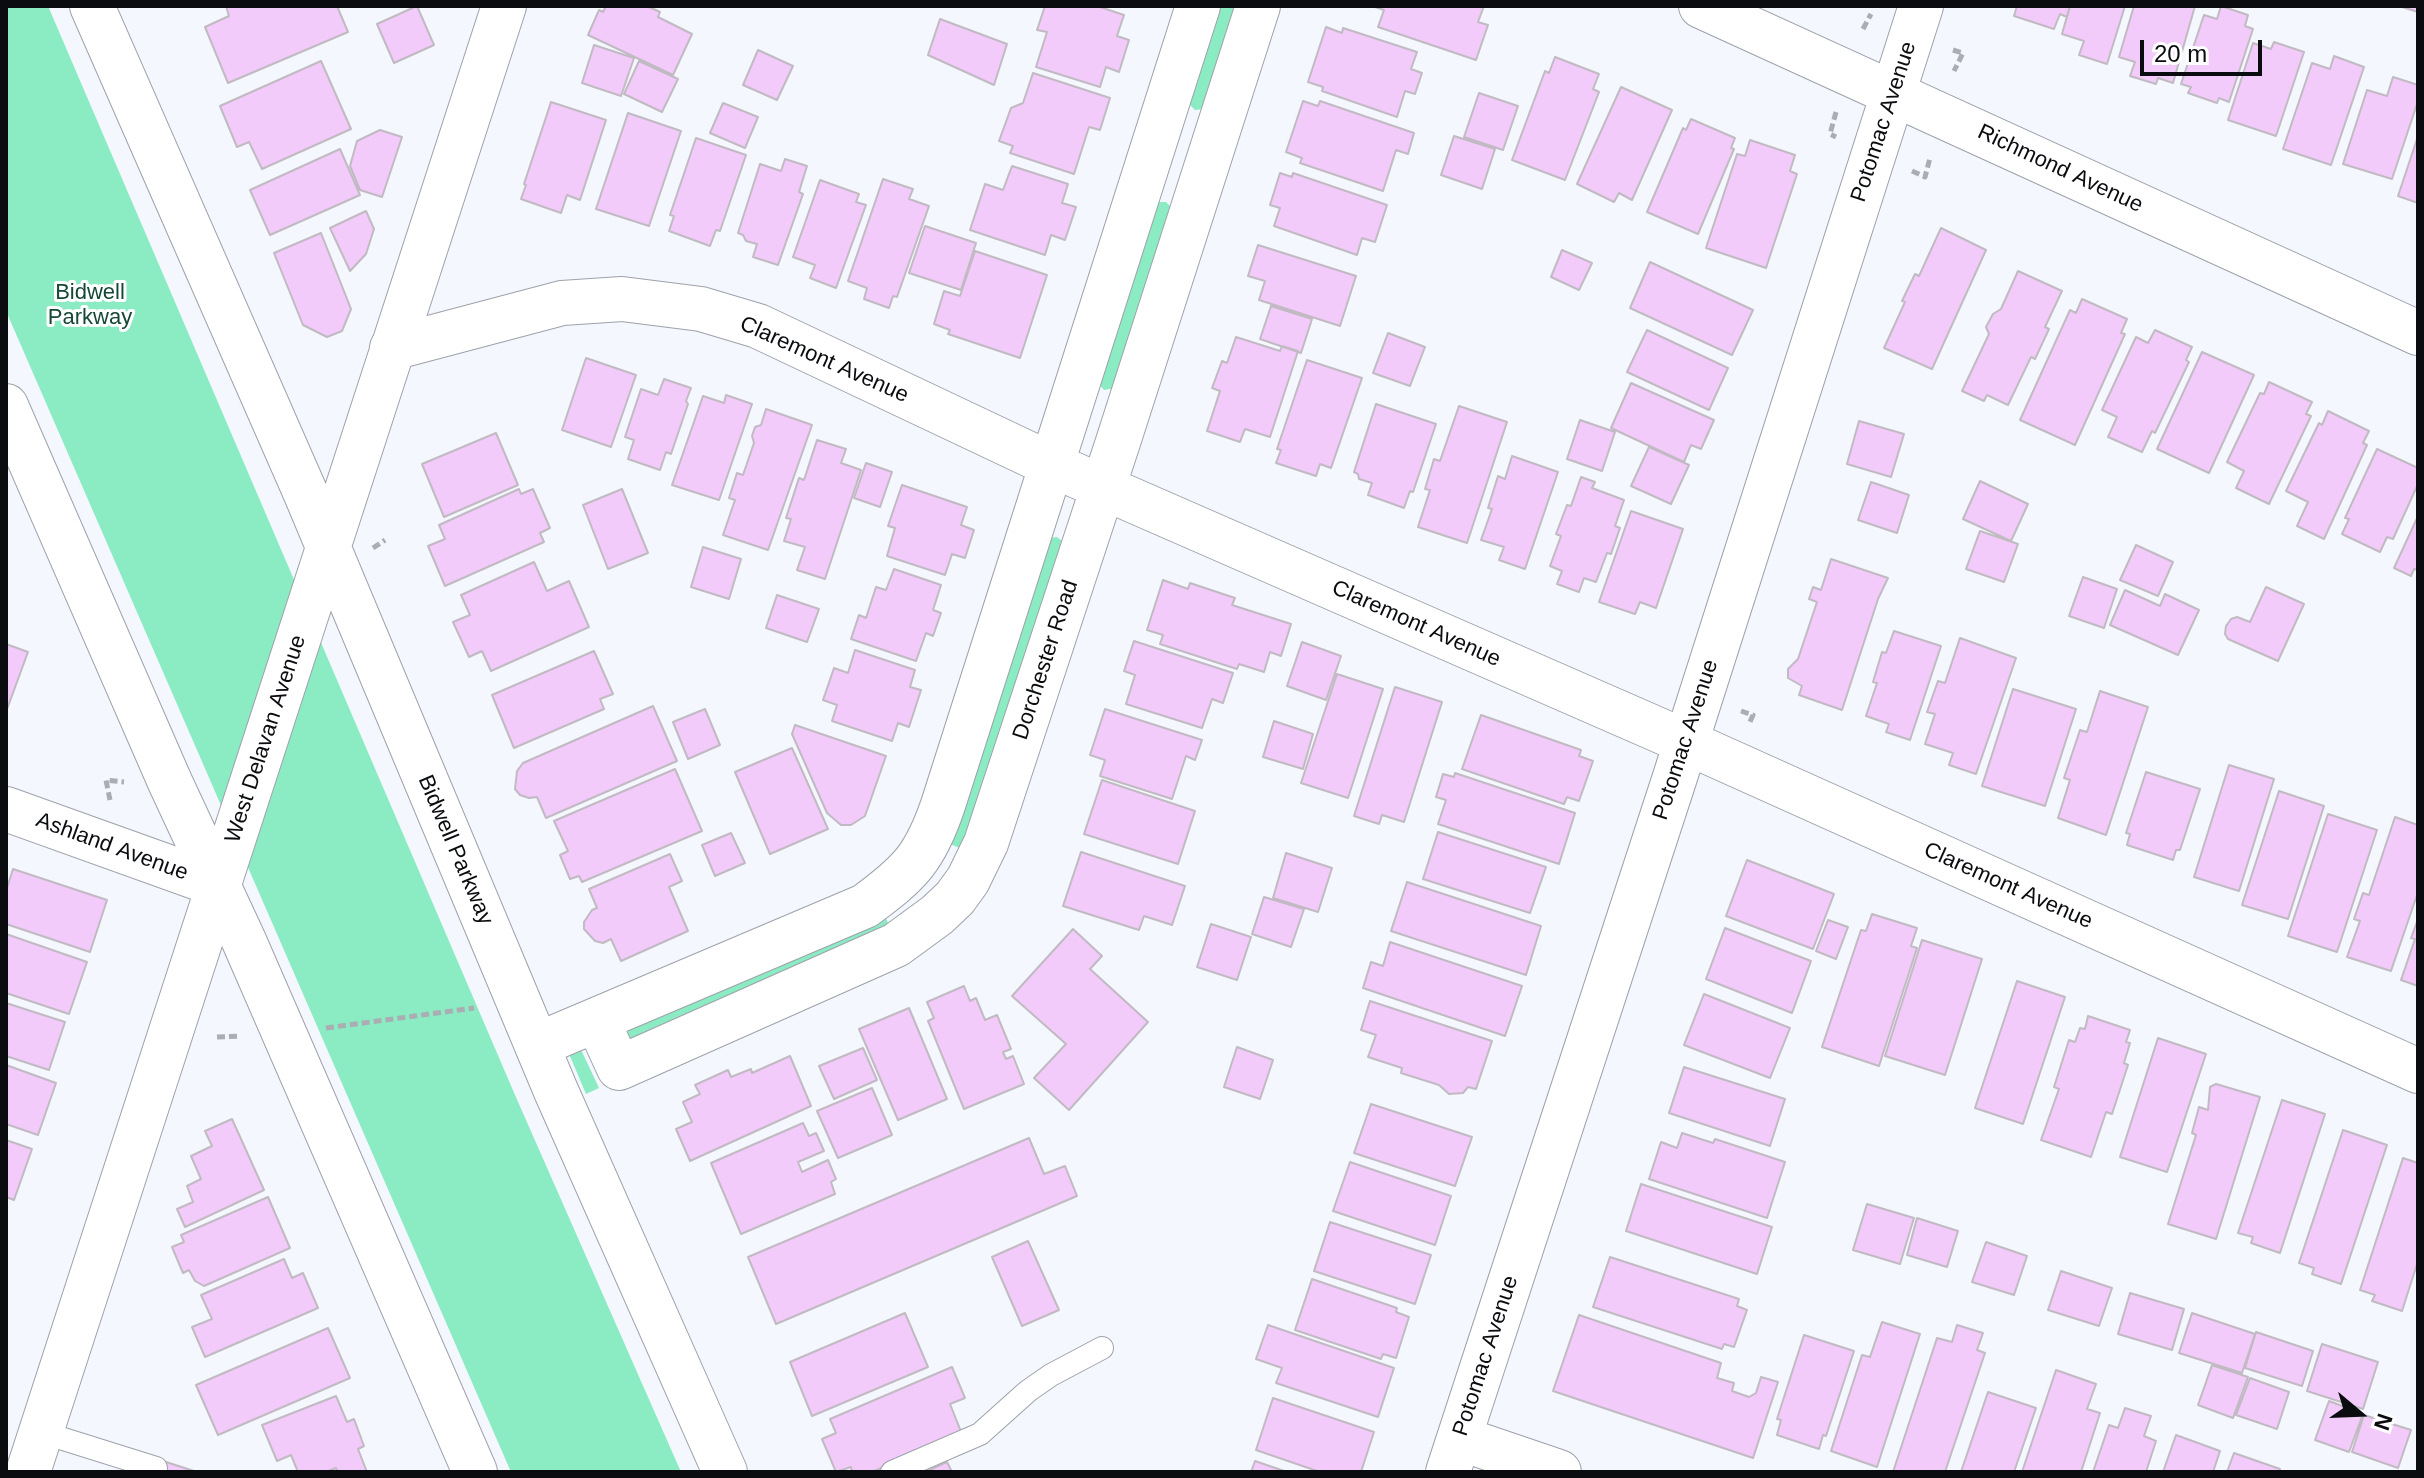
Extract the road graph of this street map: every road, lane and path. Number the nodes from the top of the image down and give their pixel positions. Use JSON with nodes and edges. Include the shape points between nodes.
{"nodes":[{"id":1,"x":92,"y":6,"type":"edge"},
{"id":2,"x":504,"y":6,"type":"edge"},
{"id":3,"x":1198,"y":6,"type":"edge"},
{"id":4,"x":1258,"y":6,"type":"edge"},
{"id":5,"x":1701,"y":6,"type":"edge"},
{"id":6,"x":1921,"y":6,"type":"edge"},
{"id":7,"x":1872,"y":10,"type":"dead end"},
{"id":8,"x":1863,"y":29,"type":"dead end"},
{"id":9,"x":1963,"y":53,"type":"dead end"},
{"id":10,"x":1954,"y":71,"type":"dead end"},
{"id":11,"x":1893,"y":93,"type":"junction"},
{"id":12,"x":1839,"y":103,"type":"dead end"},
{"id":13,"x":1161,"y":121,"type":"junction"},
{"id":14,"x":1830,"y":134,"type":"dead end"},
{"id":15,"x":1215,"y":138,"type":"junction"},
{"id":16,"x":1932,"y":151,"type":"dead end"},
{"id":17,"x":1144,"y":175,"type":"junction"},
{"id":18,"x":1925,"y":177,"type":"dead end"},
{"id":19,"x":1198,"y":192,"type":"junction"},
{"id":20,"x":2418,"y":333,"type":"edge"},
{"id":21,"x":392,"y":348,"type":"junction"},
{"id":22,"x":6,"y":406,"type":"edge"},
{"id":23,"x":1052,"y":465,"type":"junction"},
{"id":24,"x":1103,"y":488,"type":"junction"},
{"id":25,"x":328,"y":548,"type":"junction"},
{"id":26,"x":1686,"y":742,"type":"junction"},
{"id":27,"x":106,"y":780,"type":"dead end"},
{"id":28,"x":110,"y":801,"type":"dead end"},
{"id":29,"x":6,"y":809,"type":"edge"},
{"id":30,"x":923,"y":853,"type":"junction"},
{"id":31,"x":968,"y":880,"type":"junction"},
{"id":32,"x":218,"y":885,"type":"junction"},
{"id":33,"x":887,"y":889,"type":"junction"},
{"id":34,"x":924,"y":926,"type":"junction"},
{"id":35,"x":486,"y":1006,"type":"dead end"},
{"id":36,"x":597,"y":1020,"type":"junction"},
{"id":37,"x":313,"y":1030,"type":"dead end"},
{"id":38,"x":241,"y":1036,"type":"dead end"},
{"id":39,"x":217,"y":1037,"type":"dead end"},
{"id":40,"x":537,"y":1045,"type":"junction"},
{"id":41,"x":2418,"y":1071,"type":"edge"},
{"id":42,"x":1102,"y":1348,"type":"dead end"},
{"id":43,"x":35,"y":1452,"type":"edge"},
{"id":44,"x":1453,"y":1455,"type":"edge"},
{"id":45,"x":156,"y":1468,"type":"dead end"},
{"id":46,"x":475,"y":1472,"type":"edge"},
{"id":47,"x":725,"y":1472,"type":"edge"},
{"id":48,"x":892,"y":1472,"type":"edge"},
{"id":49,"x":1559,"y":1472,"type":"edge"}],
"edges":[{"from":1,"to":25,"type":"street","name":"Bidwell Parkway"},
{"from":2,"to":21,"type":"street","name":"West Delavan Avenue"},
{"from":3,"to":13,"type":"street"},
{"from":4,"to":15,"type":"street","name":"Dorchester Road"},
{"from":5,"to":11,"type":"street","name":"Richmond Avenue"},
{"from":6,"to":11,"type":"street","name":"Potomac Avenue"},
{"from":7,"to":8,"type":"path"},
{"from":9,"to":10,"type":"path"},
{"from":11,"to":20,"type":"street","name":"Richmond Avenue"},
{"from":11,"to":26,"type":"street","name":"Potomac Avenue"},
{"from":12,"to":14,"type":"path"},
{"from":13,"to":15,"type":"street"},
{"from":13,"to":17,"type":"street"},
{"from":15,"to":19,"type":"street","name":"Dorchester Road"},
{"from":16,"to":18,"type":"path"},
{"from":17,"to":19,"type":"street"},
{"from":17,"to":23,"type":"street"},
{"from":19,"to":24,"type":"street","name":"Dorchester Road"},
{"from":21,"to":23,"type":"street","name":"Claremont Avenue","via":[[562,303],[622,299],[701,309],[758,326]]},
{"from":21,"to":25,"type":"street","name":"West Delavan Avenue"},
{"from":22,"to":32,"type":"street"},
{"from":23,"to":24,"type":"street","name":"Claremont Avenue"},
{"from":23,"to":30,"type":"street"},
{"from":24,"to":26,"type":"street","name":"Claremont Avenue"},
{"from":24,"to":31,"type":"street","name":"Dorchester Road","via":[[986,843]]},
{"from":25,"to":32,"type":"street","name":"West Delavan Avenue"},
{"from":25,"to":40,"type":"street","name":"Bidwell Parkway"},
{"from":26,"to":41,"type":"street","name":"Claremont Avenue"},
{"from":26,"to":44,"type":"street","name":"Potomac Avenue"},
{"from":27,"to":28,"type":"path"},
{"from":29,"to":32,"type":"street","name":"Ashland Avenue"},
{"from":30,"to":31,"type":"street"},
{"from":30,"to":33,"type":"street"},
{"from":31,"to":34,"type":"street","name":"Dorchester Road"},
{"from":32,"to":43,"type":"street","name":"West Delavan Avenue"},
{"from":32,"to":46,"type":"street"},
{"from":33,"to":34,"type":"street"},
{"from":33,"to":36,"type":"street","via":[[865,906]]},
{"from":34,"to":36,"type":"street","name":"Dorchester Road","via":[[896,945],[619,1068]]},
{"from":35,"to":37,"type":"path"},
{"from":36,"to":40,"type":"street"},
{"from":38,"to":39,"type":"path"},
{"from":40,"to":47,"type":"street","name":"Bidwell Parkway"},
{"from":42,"to":48,"type":"lane","via":[[1028,1391],[980,1434]]},
{"from":43,"to":45,"type":"lane"},
{"from":44,"to":49,"type":"street"}]}
